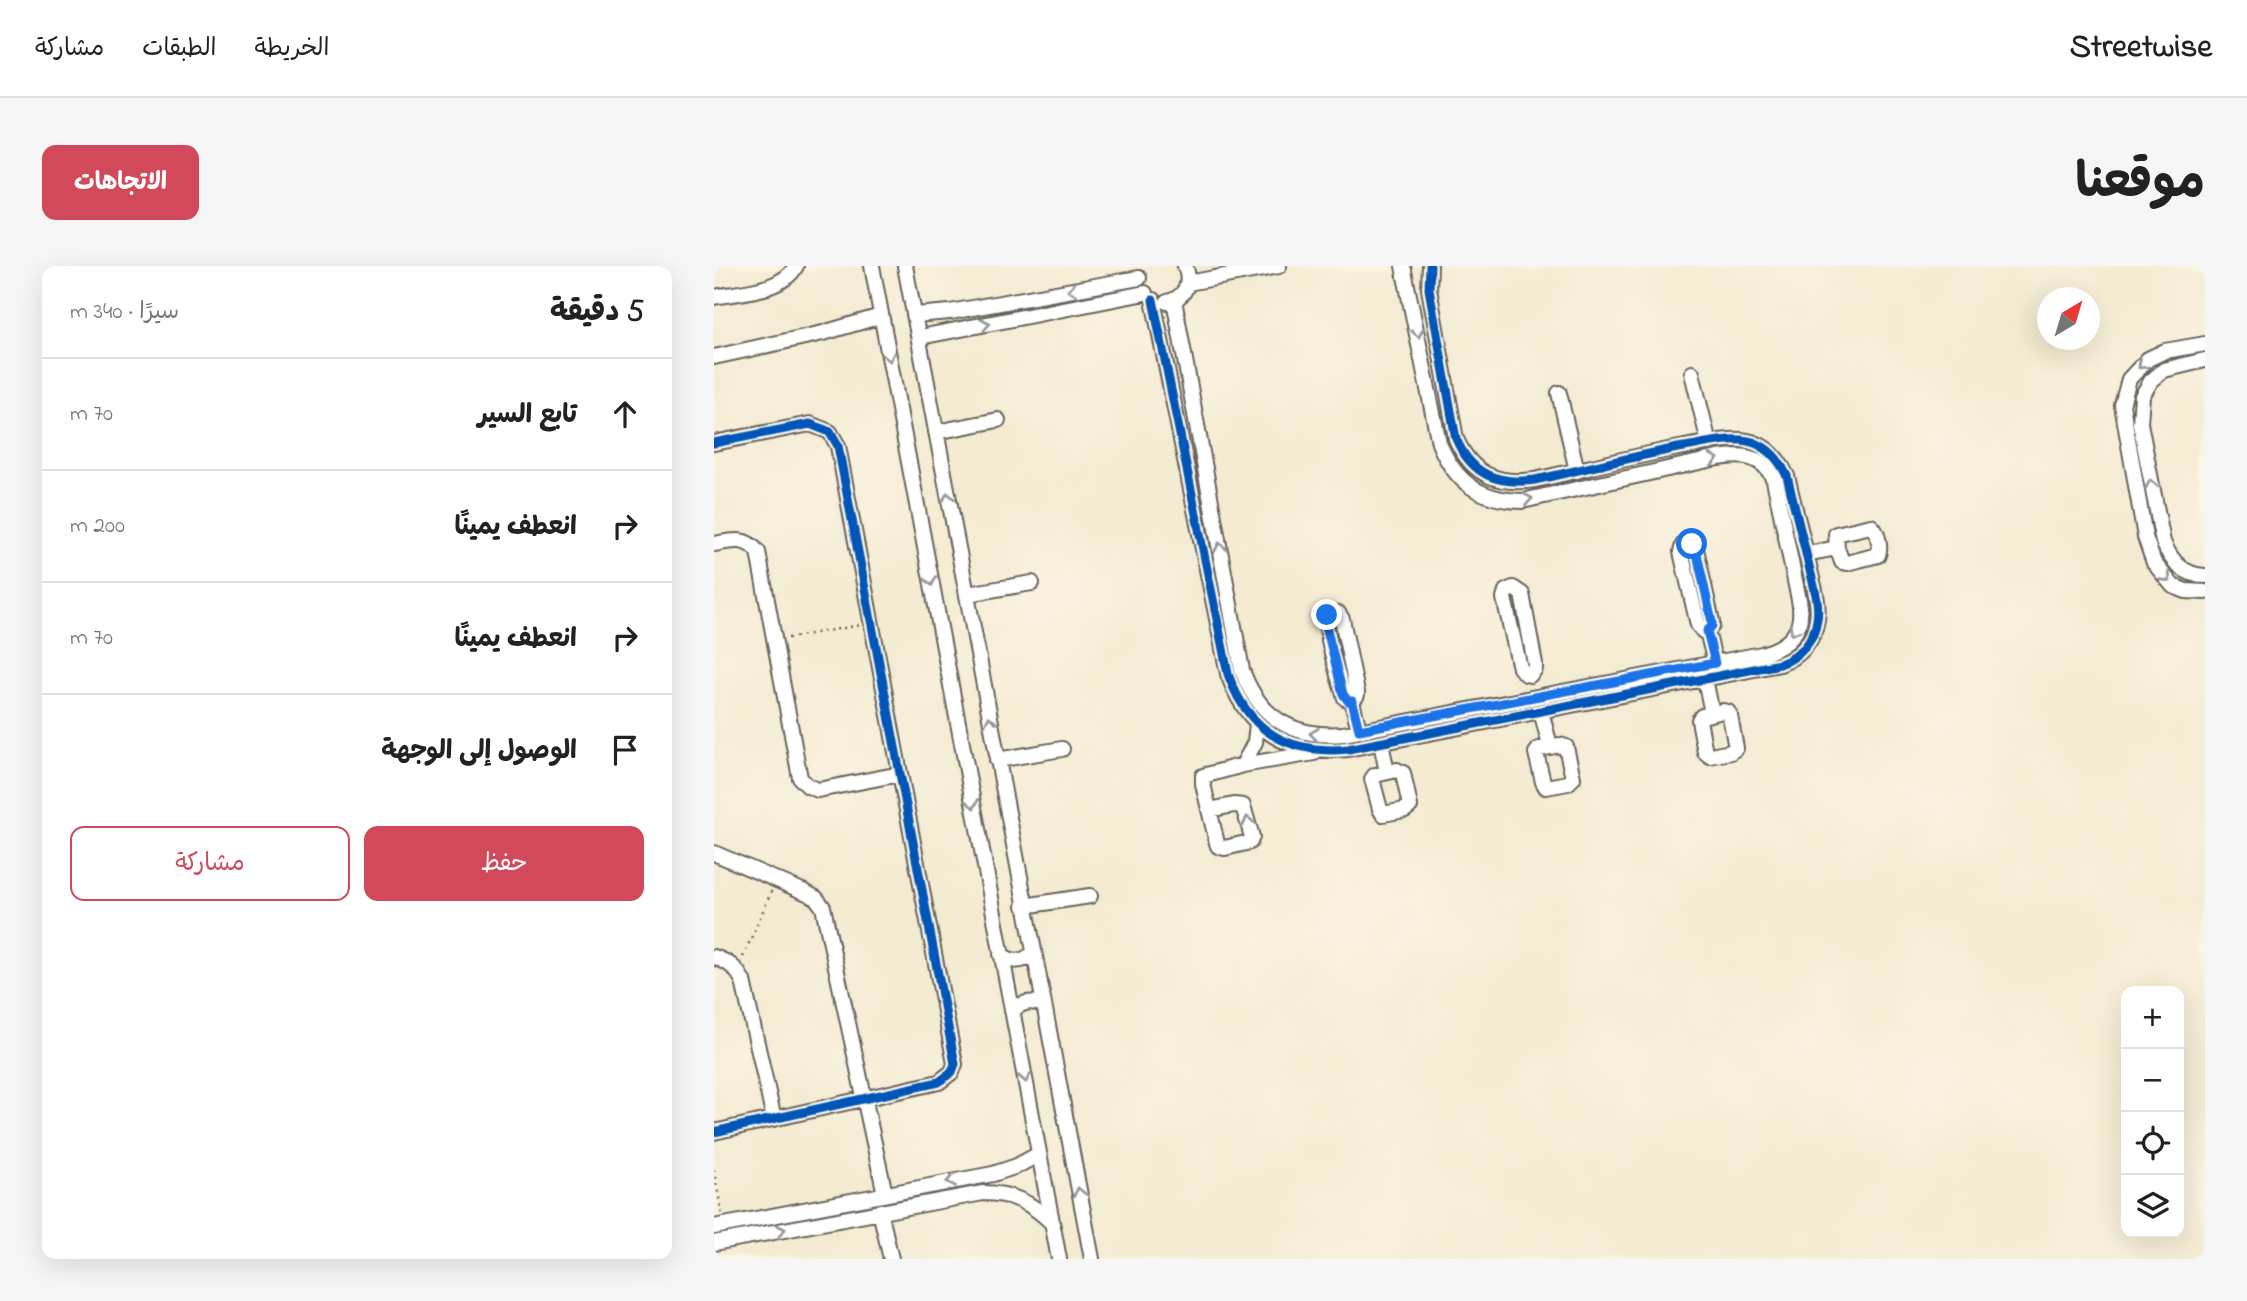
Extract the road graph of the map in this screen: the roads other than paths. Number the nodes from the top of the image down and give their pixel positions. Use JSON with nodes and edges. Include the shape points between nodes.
{"nodes":[{"id":1,"x":796,"y":266,"type":"edge"},
{"id":2,"x":872,"y":266,"type":"edge"},
{"id":3,"x":905,"y":266,"type":"edge"},
{"id":4,"x":1279,"y":266,"type":"edge"},
{"id":5,"x":1404,"y":266,"type":"edge"},
{"id":6,"x":1430,"y":266,"type":"edge"},
{"id":7,"x":1189,"y":267,"type":"edge"},
{"id":8,"x":1141,"y":272,"type":"edge"},
{"id":9,"x":1188,"y":283,"type":"junction"},
{"id":10,"x":714,"y":297,"type":"edge"},
{"id":11,"x":1149,"y":297,"type":"junction"},
{"id":12,"x":1174,"y":300,"type":"junction"},
{"id":13,"x":950,"y":312,"type":"junction"},
{"id":14,"x":881,"y":316,"type":"junction"},
{"id":15,"x":915,"y":316,"type":"junction"},
{"id":16,"x":952,"y":331,"type":"junction"},
{"id":17,"x":919,"y":337,"type":"junction"},
{"id":18,"x":2205,"y":344,"type":"edge"},
{"id":19,"x":714,"y":358,"type":"edge"},
{"id":20,"x":2205,"y":360,"type":"edge"},
{"id":21,"x":1692,"y":373,"type":"dead end"},
{"id":22,"x":1559,"y":393,"type":"dead end"},
{"id":23,"x":998,"y":420,"type":"dead end"},
{"id":24,"x":936,"y":432,"type":"junction"},
{"id":25,"x":714,"y":443,"type":"edge"},
{"id":26,"x":1709,"y":443,"type":"junction"},
{"id":27,"x":1643,"y":455,"type":"junction"},
{"id":28,"x":1577,"y":471,"type":"junction"},
{"id":29,"x":1648,"y":473,"type":"junction"},
{"id":30,"x":1212,"y":505,"type":"junction"},
{"id":31,"x":1195,"y":508,"type":"junction"},
{"id":32,"x":714,"y":544,"type":"edge"},
{"id":33,"x":1837,"y":548,"type":"dead end"},
{"id":34,"x":1806,"y":554,"type":"junction"},
{"id":35,"x":2205,"y":576,"type":"edge"},
{"id":36,"x":1032,"y":583,"type":"dead end"},
{"id":37,"x":1697,"y":587,"type":"dead end"},
{"id":38,"x":2205,"y":592,"type":"edge"},
{"id":39,"x":967,"y":594,"type":"junction"},
{"id":40,"x":1817,"y":597,"type":"junction"},
{"id":41,"x":1799,"y":600,"type":"junction"},
{"id":42,"x":1350,"y":654,"type":"junction"},
{"id":43,"x":1334,"y":658,"type":"junction"},
{"id":44,"x":1715,"y":663,"type":"junction"},
{"id":45,"x":1530,"y":675,"type":"junction"},
{"id":46,"x":1705,"y":679,"type":"junction"},
{"id":47,"x":1593,"y":693,"type":"junction"},
{"id":48,"x":1535,"y":697,"type":"junction"},
{"id":49,"x":1352,"y":701,"type":"junction"},
{"id":50,"x":1541,"y":711,"type":"junction"},
{"id":51,"x":1712,"y":713,"type":"dead end"},
{"id":52,"x":1256,"y":724,"type":"junction"},
{"id":53,"x":1359,"y":730,"type":"junction"},
{"id":54,"x":1381,"y":743,"type":"junction"},
{"id":55,"x":1550,"y":746,"type":"dead end"},
{"id":56,"x":1062,"y":749,"type":"dead end"},
{"id":57,"x":1328,"y":751,"type":"junction"},
{"id":58,"x":997,"y":760,"type":"junction"},
{"id":59,"x":1243,"y":765,"type":"junction"},
{"id":60,"x":1387,"y":772,"type":"dead end"},
{"id":61,"x":900,"y":774,"type":"junction"},
{"id":62,"x":1209,"y":810,"type":"dead end"},
{"id":63,"x":714,"y":853,"type":"edge"},
{"id":64,"x":1090,"y":896,"type":"dead end"},
{"id":65,"x":1024,"y":906,"type":"junction"},
{"id":66,"x":1033,"y":953,"type":"junction"},
{"id":67,"x":1000,"y":954,"type":"junction"},
{"id":68,"x":714,"y":957,"type":"edge"},
{"id":69,"x":1043,"y":1005,"type":"junction"},
{"id":70,"x":1012,"y":1011,"type":"junction"},
{"id":71,"x":864,"y":1099,"type":"junction"},
{"id":72,"x":774,"y":1119,"type":"junction"},
{"id":73,"x":714,"y":1132,"type":"edge"},
{"id":74,"x":1038,"y":1154,"type":"junction"},
{"id":75,"x":980,"y":1176,"type":"junction"},
{"id":76,"x":983,"y":1193,"type":"junction"},
{"id":77,"x":885,"y":1194,"type":"junction"},
{"id":78,"x":880,"y":1211,"type":"junction"},
{"id":79,"x":1052,"y":1223,"type":"junction"},
{"id":80,"x":719,"y":1226,"type":"edge"},
{"id":81,"x":714,"y":1243,"type":"edge"},
{"id":82,"x":891,"y":1259,"type":"edge"},
{"id":83,"x":1059,"y":1259,"type":"edge"},
{"id":84,"x":1092,"y":1259,"type":"edge"}],
"edges":[{"from":1,"to":10,"type":"street","via":[[782,281]]},
{"from":2,"to":14,"type":"street"},
{"from":3,"to":15,"type":"street"},
{"from":4,"to":9,"type":"street"},
{"from":5,"to":29,"type":"street","one_way":true,"via":[[1439,443],[1468,485],[1486,496],[1522,501]]},
{"from":6,"to":28,"type":"street","via":[[1429,289],[1456,439],[1468,460],[1505,482]]},
{"from":7,"to":9,"type":"street"},
{"from":8,"to":11,"type":"street"},
{"from":8,"to":13,"type":"street","one_way":true},
{"from":9,"to":12,"type":"street"},
{"from":11,"to":12,"type":"street"},
{"from":16,"to":11,"type":"street","one_way":true},
{"from":11,"to":31,"type":"street"},
{"from":12,"to":30,"type":"street"},
{"from":13,"to":15,"type":"street"},
{"from":13,"to":16,"type":"street"},
{"from":14,"to":19,"type":"street"},
{"from":14,"to":67,"type":"street","one_way":true},
{"from":15,"to":17,"type":"street"},
{"from":16,"to":17,"type":"street"},
{"from":17,"to":24,"type":"street"},
{"from":18,"to":38,"type":"street","one_way":true,"via":[[2165,351],[2141,364],[2129,379],[2122,405],[2145,537],[2154,563],[2173,586]]},
{"from":35,"to":20,"type":"street","one_way":true,"via":[[2182,569],[2162,542],[2140,423],[2146,388],[2157,375]]},
{"from":21,"to":26,"type":"street"},
{"from":22,"to":28,"type":"street"},
{"from":23,"to":24,"type":"street"},
{"from":39,"to":24,"type":"street","one_way":true},
{"from":25,"to":61,"type":"street","via":[[810,424],[830,432],[838,446]]},
{"from":26,"to":27,"type":"street"},
{"from":26,"to":34,"type":"street","via":[[1748,441],[1762,446],[1781,464]]},
{"from":27,"to":28,"type":"street"},
{"from":27,"to":29,"type":"street"},
{"from":29,"to":41,"type":"street","one_way":true,"via":[[1733,455],[1763,463],[1774,480]]},
{"from":30,"to":31,"type":"street"},
{"from":53,"to":30,"type":"street","one_way":true,"via":[[1324,736],[1306,733],[1271,716],[1257,701],[1242,670]]},
{"from":31,"to":52,"type":"street","via":[[1228,674],[1234,692]]},
{"from":32,"to":61,"type":"street","via":[[739,540],[758,552],[800,778],[818,790]]},
{"from":33,"to":34,"type":"street"},
{"from":34,"to":40,"type":"street"},
{"from":36,"to":39,"type":"street"},
{"from":37,"to":44,"type":"street","via":[[1698,625],[1707,631]]},
{"from":58,"to":39,"type":"street","one_way":true},
{"from":40,"to":41,"type":"street"},
{"from":40,"to":46,"type":"street","via":[[1814,633],[1791,660]]},
{"from":41,"to":44,"type":"street","one_way":true,"via":[[1800,620],[1782,647]]},
{"from":42,"to":43,"type":"street"},
{"from":42,"to":43,"type":"street","via":[[1341,615],[1331,613],[1325,622]]},
{"from":42,"to":49,"type":"street","via":[[1357,695]]},
{"from":43,"to":49,"type":"street","via":[[1345,698]]},
{"from":44,"to":47,"type":"street"},
{"from":45,"to":45,"type":"street","via":[[1535,664],[1522,594],[1510,589],[1504,598],[1520,668]]},
{"from":45,"to":48,"type":"street"},
{"from":46,"to":47,"type":"street"},
{"from":46,"to":51,"type":"street"},
{"from":47,"to":48,"type":"street"},
{"from":47,"to":50,"type":"street"},
{"from":48,"to":53,"type":"street"},
{"from":49,"to":53,"type":"street"},
{"from":50,"to":54,"type":"street"},
{"from":50,"to":55,"type":"street"},
{"from":52,"to":57,"type":"street","via":[[1290,744]]},
{"from":52,"to":59,"type":"street","via":[[1255,742]]},
{"from":54,"to":57,"type":"street"},
{"from":54,"to":60,"type":"street"},
{"from":56,"to":58,"type":"street"},
{"from":57,"to":59,"type":"street"},
{"from":58,"to":65,"type":"street"},
{"from":59,"to":62,"type":"street","via":[[1203,776]]},
{"from":61,"to":71,"type":"street","via":[[955,1064],[939,1082]]},
{"from":63,"to":71,"type":"street","via":[[807,892],[823,907]]},
{"from":64,"to":65,"type":"street"},
{"from":65,"to":66,"type":"street"},
{"from":66,"to":67,"type":"street","via":[[1020,961]]},
{"from":66,"to":69,"type":"street"},
{"from":67,"to":70,"type":"street"},
{"from":68,"to":72,"type":"street","via":[[737,970],[743,981]]},
{"from":69,"to":70,"type":"street","via":[[1030,1001]]},
{"from":84,"to":69,"type":"street","one_way":true},
{"from":70,"to":74,"type":"street","one_way":true},
{"from":71,"to":72,"type":"street"},
{"from":71,"to":77,"type":"street"},
{"from":72,"to":73,"type":"street"},
{"from":74,"to":75,"type":"street","via":[[1017,1166]]},
{"from":74,"to":79,"type":"street"},
{"from":75,"to":76,"type":"street"},
{"from":75,"to":77,"type":"street","one_way":true},
{"from":76,"to":78,"type":"street"},
{"from":76,"to":79,"type":"street","via":[[1014,1196]]},
{"from":77,"to":80,"type":"street"},
{"from":81,"to":78,"type":"street","one_way":true},
{"from":78,"to":82,"type":"street"},
{"from":79,"to":83,"type":"street"}]}
